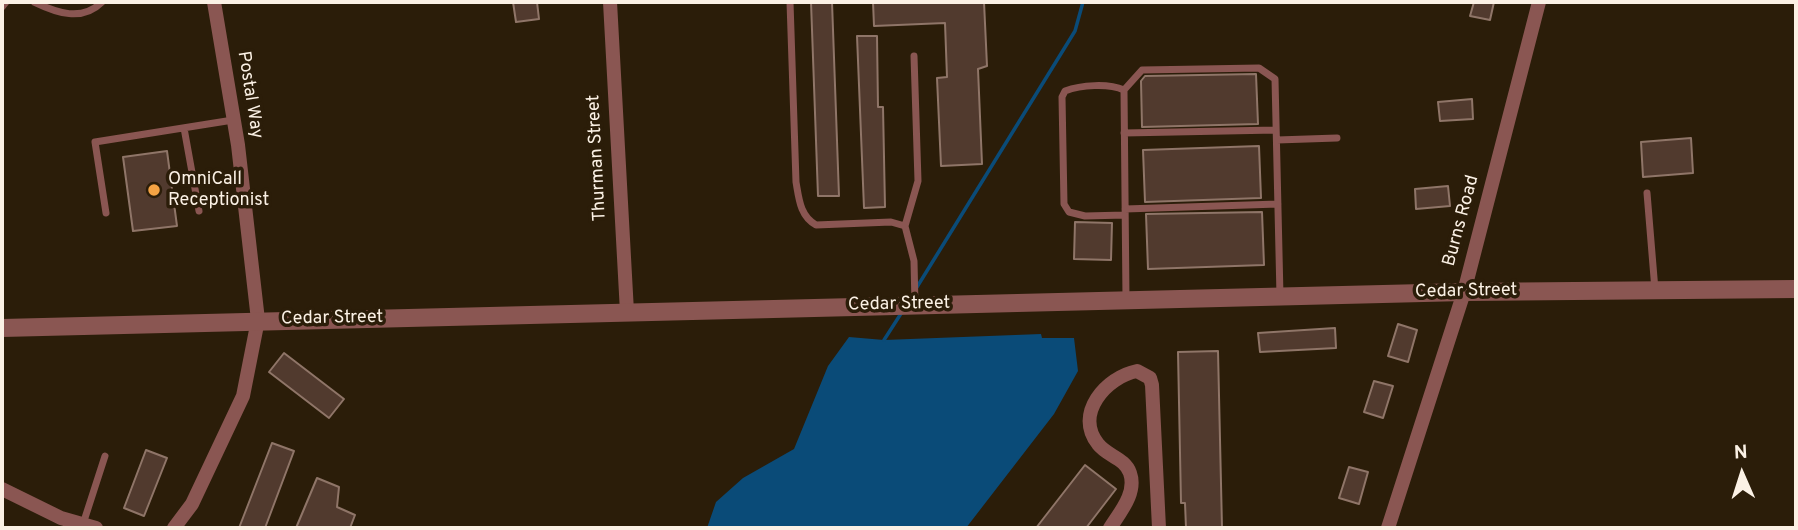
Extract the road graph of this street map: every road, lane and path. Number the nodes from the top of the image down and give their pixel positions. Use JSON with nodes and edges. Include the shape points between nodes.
{"nodes":[{"id":1,"x":6,"y":2,"type":"edge"},
{"id":2,"x":34,"y":2,"type":"edge"},
{"id":3,"x":102,"y":2,"type":"edge"},
{"id":4,"x":214,"y":2,"type":"edge"},
{"id":5,"x":610,"y":2,"type":"edge"},
{"id":6,"x":790,"y":2,"type":"edge"},
{"id":7,"x":1539,"y":2,"type":"edge"},
{"id":8,"x":2,"y":6,"type":"edge"},
{"id":9,"x":914,"y":56,"type":"dead end"},
{"id":10,"x":1124,"y":90,"type":"junction"},
{"id":11,"x":234,"y":120,"type":"junction"},
{"id":12,"x":184,"y":128,"type":"junction"},
{"id":13,"x":1276,"y":130,"type":"junction"},
{"id":14,"x":1124,"y":134,"type":"junction"},
{"id":15,"x":1337,"y":138,"type":"dead end"},
{"id":16,"x":1277,"y":140,"type":"junction"},
{"id":17,"x":1647,"y":193,"type":"dead end"},
{"id":18,"x":1278,"y":204,"type":"junction"},
{"id":19,"x":199,"y":211,"type":"dead end"},
{"id":20,"x":1125,"y":212,"type":"junction"},
{"id":21,"x":106,"y":213,"type":"dead end"},
{"id":22,"x":905,"y":226,"type":"junction"},
{"id":23,"x":1796,"y":289,"type":"edge"},
{"id":24,"x":1655,"y":290,"type":"junction"},
{"id":25,"x":1464,"y":292,"type":"junction"},
{"id":26,"x":1280,"y":296,"type":"junction"},
{"id":27,"x":1126,"y":300,"type":"junction"},
{"id":28,"x":915,"y":305,"type":"junction"},
{"id":29,"x":627,"y":312,"type":"junction"},
{"id":30,"x":258,"y":320,"type":"junction"},
{"id":31,"x":2,"y":328,"type":"edge"},
{"id":32,"x":105,"y":456,"type":"dead end"},
{"id":33,"x":2,"y":489,"type":"edge"},
{"id":34,"x":90,"y":526,"type":"edge"},
{"id":35,"x":174,"y":528,"type":"edge"},
{"id":36,"x":1110,"y":528,"type":"edge"},
{"id":37,"x":1159,"y":528,"type":"edge"},
{"id":38,"x":1388,"y":528,"type":"edge"}],
"edges":[{"from":1,"to":8,"type":"lane"},
{"from":2,"to":3,"type":"lane","via":[[56,13],[75,15],[94,10]]},
{"from":4,"to":11,"type":"street","name":"Postal Way"},
{"from":5,"to":29,"type":"street","name":"Thurman Street"},
{"from":6,"to":22,"type":"lane","via":[[796,183],[807,220],[816,225],[891,222]]},
{"from":7,"to":25,"type":"street","name":"Burns Road"},
{"from":9,"to":22,"type":"lane","via":[[918,181]]},
{"from":10,"to":13,"type":"lane","via":[[1142,70],[1259,68],[1275,79]]},
{"from":10,"to":14,"type":"lane"},
{"from":10,"to":20,"type":"lane","via":[[1116,86],[1074,87],[1062,97],[1064,204],[1069,212],[1085,216]]},
{"from":11,"to":12,"type":"lane"},
{"from":11,"to":30,"type":"street","name":"Postal Way"},
{"from":12,"to":19,"type":"lane"},
{"from":12,"to":21,"type":"lane","via":[[95,142]]},
{"from":13,"to":14,"type":"lane"},
{"from":13,"to":16,"type":"lane"},
{"from":14,"to":20,"type":"lane"},
{"from":15,"to":16,"type":"lane"},
{"from":16,"to":18,"type":"lane"},
{"from":17,"to":24,"type":"lane"},
{"from":18,"to":20,"type":"lane"},
{"from":18,"to":26,"type":"lane"},
{"from":20,"to":27,"type":"lane"},
{"from":22,"to":28,"type":"lane","via":[[914,261]]},
{"from":23,"to":24,"type":"street","name":"Cedar Street"},
{"from":24,"to":25,"type":"street","name":"Cedar Street"},
{"from":25,"to":26,"type":"street","name":"Cedar Street"},
{"from":25,"to":38,"type":"street","name":"Burns Road"},
{"from":26,"to":27,"type":"street","name":"Cedar Street"},
{"from":27,"to":28,"type":"street","name":"Cedar Street"},
{"from":28,"to":29,"type":"street","name":"Cedar Street"},
{"from":29,"to":30,"type":"street","name":"Cedar Street"},
{"from":30,"to":31,"type":"street","name":"Cedar Street"},
{"from":30,"to":35,"type":"street","name":"Postal Way","via":[[243,396],[192,504]]},
{"from":32,"to":34,"type":"lane"},
{"from":33,"to":34,"type":"street","via":[[61,519]]},
{"from":36,"to":37,"type":"street","via":[[1128,500],[1130,473],[1094,438],[1090,411],[1110,384],[1138,371],[1150,378],[1152,385]]}]}
